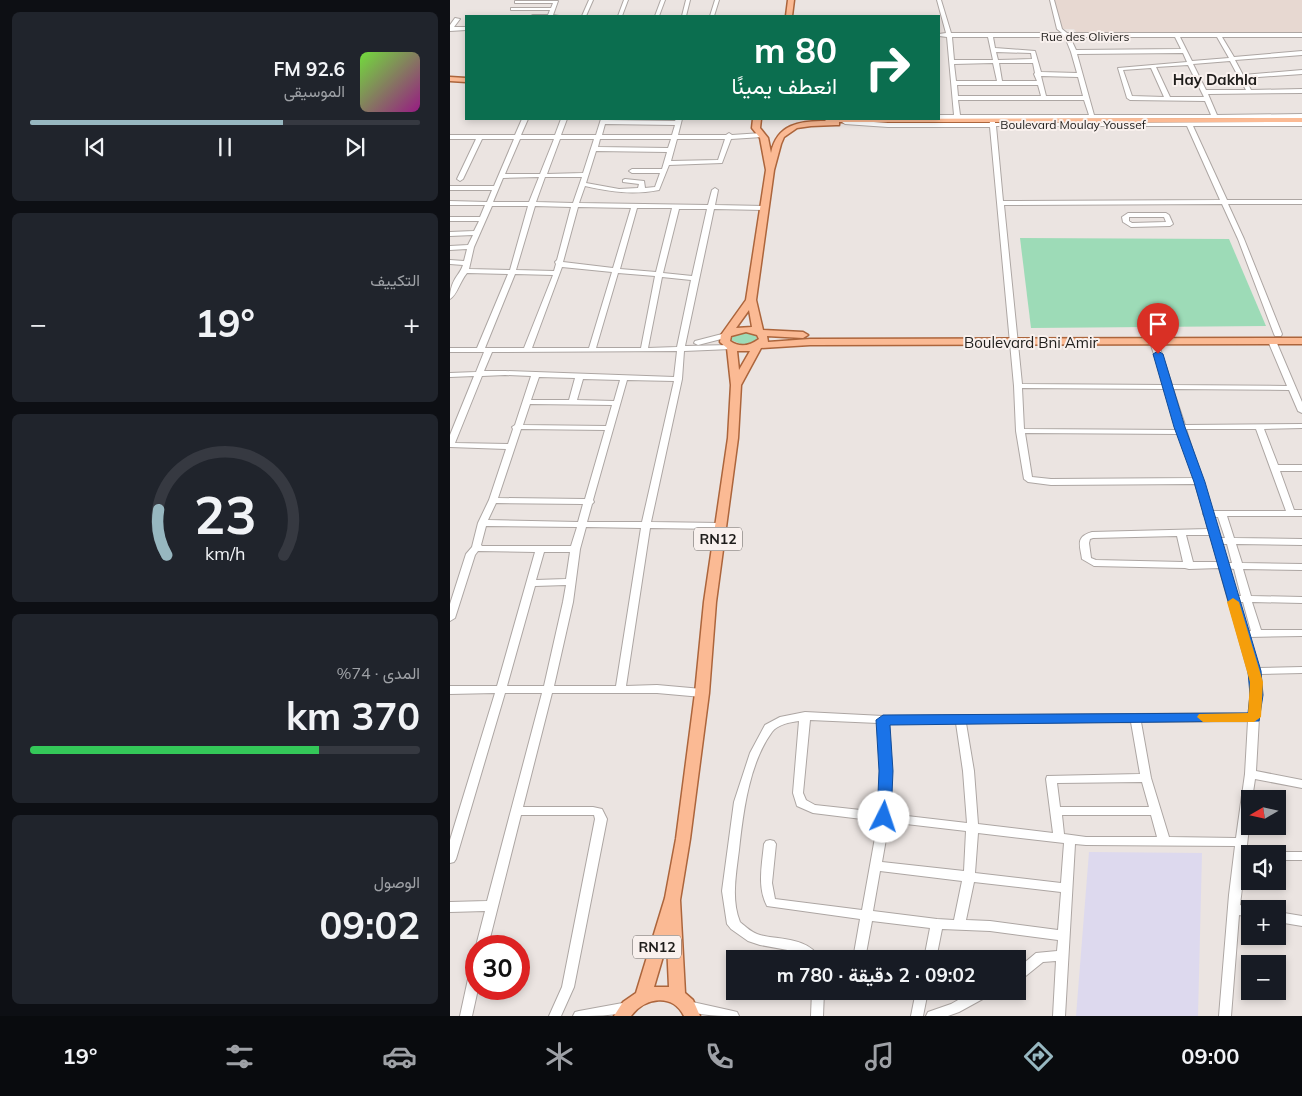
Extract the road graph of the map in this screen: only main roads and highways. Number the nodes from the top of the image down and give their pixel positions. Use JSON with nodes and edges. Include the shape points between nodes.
{"nodes":[{"id":1,"x":791,"y":0,"type":"edge"},
{"id":2,"x":789,"y":15,"type":"edge"},
{"id":3,"x":450,"y":79,"type":"edge"},
{"id":4,"x":465,"y":80,"type":"edge"},
{"id":5,"x":942,"y":118,"type":"edge"},
{"id":6,"x":1302,"y":118,"type":"edge"},
{"id":7,"x":757,"y":120,"type":"edge"},
{"id":8,"x":790,"y":120,"type":"edge"},
{"id":9,"x":920,"y":120,"type":"edge"},
{"id":10,"x":844,"y":121,"type":"edge"},
{"id":11,"x":784,"y":132,"type":"junction"},
{"id":12,"x":761,"y":135,"type":"junction"},
{"id":13,"x":770,"y":170,"type":"junction"},
{"id":14,"x":751,"y":300,"type":"junction"},
{"id":15,"x":760,"y":332,"type":"junction"},
{"id":16,"x":728,"y":334,"type":"junction"},
{"id":17,"x":1302,"y":334,"type":"edge"},
{"id":18,"x":1275,"y":337,"type":"junction"},
{"id":19,"x":1013,"y":338,"type":"junction"},
{"id":20,"x":1302,"y":341,"type":"edge"},
{"id":21,"x":758,"y":345,"type":"junction"},
{"id":22,"x":732,"y":347,"type":"junction"},
{"id":23,"x":736,"y":385,"type":"junction"},
{"id":24,"x":673,"y":898,"type":"junction"},
{"id":25,"x":643,"y":996,"type":"junction"},
{"id":26,"x":686,"y":1006,"type":"edge"},
{"id":27,"x":625,"y":1011,"type":"edge"}],
"edges":[{"from":1,"to":2,"type":"main road"},
{"from":3,"to":4,"type":"main road"},
{"from":5,"to":6,"type":"main road","name":"Boulevard Moulay Youssef","via":[[992,121]]},
{"from":7,"to":12,"type":"main road","number":"RN12"},
{"from":8,"to":11,"type":"main road","number":"RN12"},
{"from":9,"to":10,"type":"main road","name":"Boulevard Moulay Youssef","via":[[888,123]]},
{"from":10,"to":11,"type":"main road","via":[[808,124]]},
{"from":11,"to":12,"type":"main road"},
{"from":11,"to":13,"type":"main road","number":"RN12"},
{"from":12,"to":13,"type":"main road","number":"RN12"},
{"from":13,"to":14,"type":"main road","number":"RN12"},
{"from":14,"to":15,"type":"main road","number":"RN12"},
{"from":14,"to":16,"type":"main road","number":"RN12"},
{"from":15,"to":16,"type":"main road","name":"Boulevard Bni Amir","via":[[741,329]]},
{"from":15,"to":19,"type":"main road","name":"Boulevard Bni Amir","via":[[812,336]]},
{"from":15,"to":21,"type":"main road","number":"RN12","via":[[764,338]]},
{"from":16,"to":22,"type":"main road","number":"RN12","via":[[725,342]]},
{"from":17,"to":18,"type":"main road","name":"Boulevard Bni Amir"},
{"from":18,"to":19,"type":"main road","name":"Boulevard Bni Amir"},
{"from":18,"to":19,"type":"main road","name":"Boulevard Bni Amir","via":[[1154,342]]},
{"from":18,"to":20,"type":"main road","name":"Boulevard Bni Amir"},
{"from":19,"to":21,"type":"main road","name":"Boulevard Bni Amir"},
{"from":21,"to":22,"type":"main road","name":"Boulevard Bni Amir","via":[[745,349]]},
{"from":21,"to":23,"type":"main road","number":"RN12"},
{"from":22,"to":23,"type":"main road","number":"RN12"},
{"from":23,"to":24,"type":"main road","number":"RN12","via":[[733,438],[702,693]]},
{"from":24,"to":25,"type":"main road","number":"RN12"},
{"from":24,"to":26,"type":"main road","number":"RN12"},
{"from":25,"to":26,"type":"main road","via":[[660,992]]},
{"from":25,"to":27,"type":"main road"}]}
